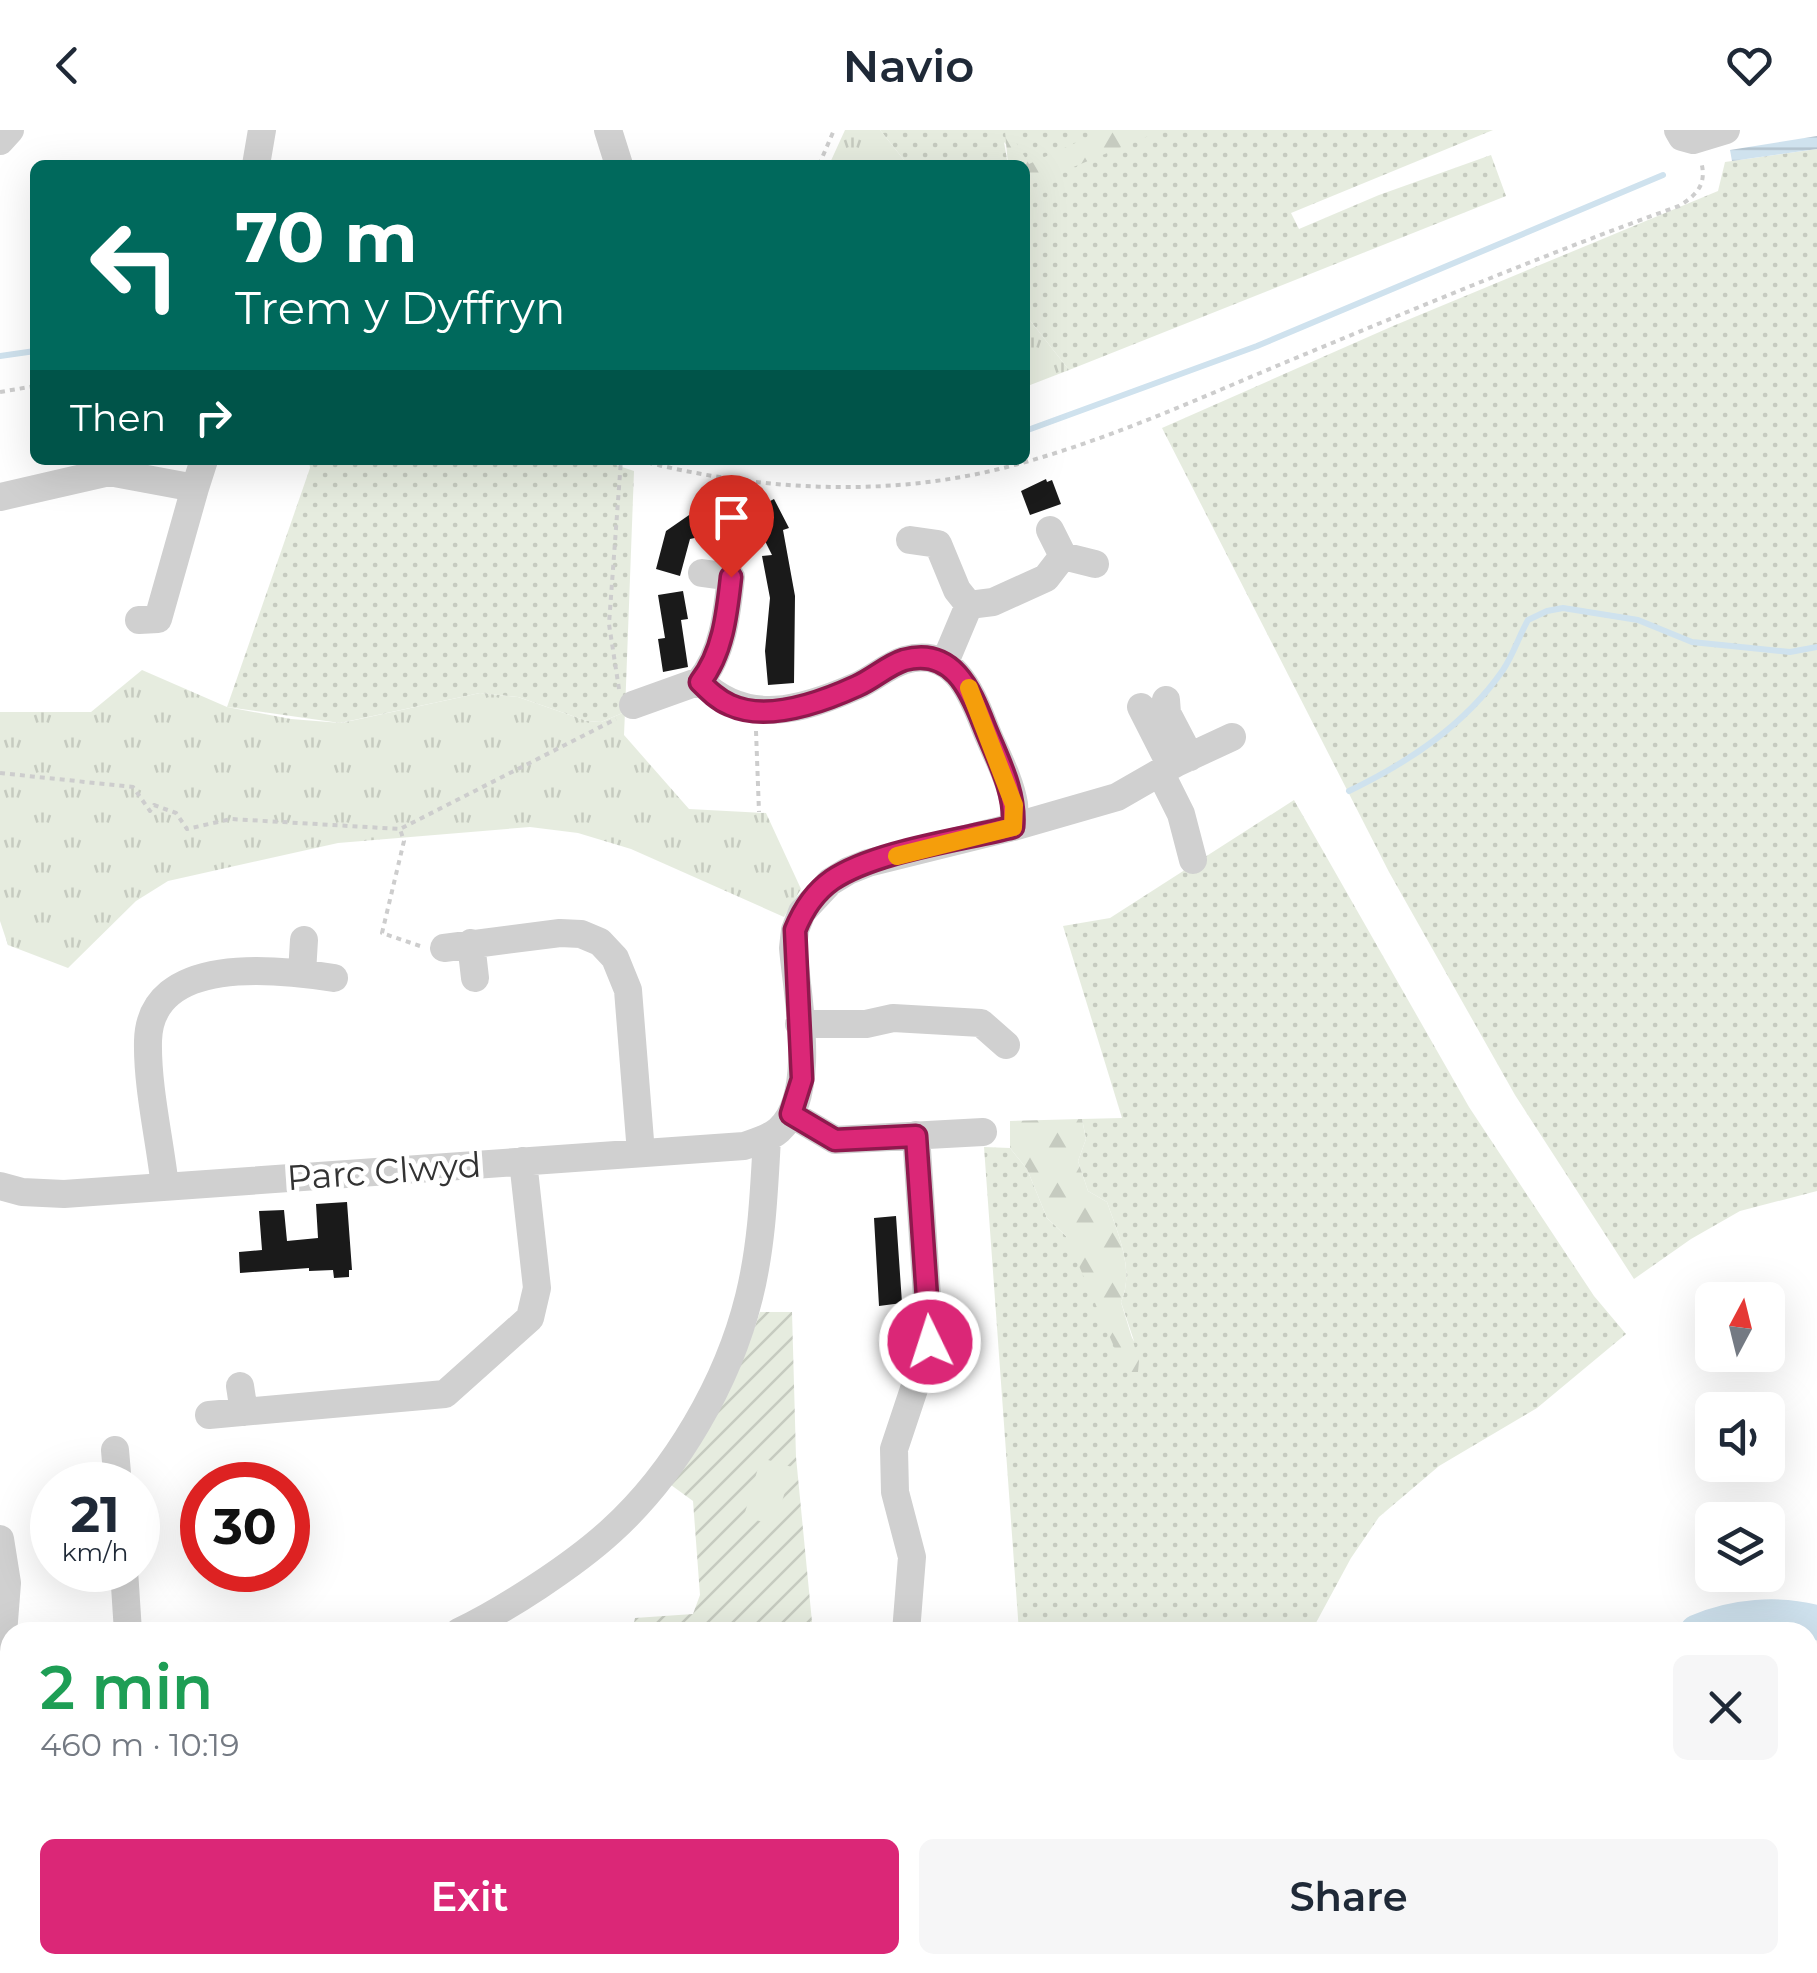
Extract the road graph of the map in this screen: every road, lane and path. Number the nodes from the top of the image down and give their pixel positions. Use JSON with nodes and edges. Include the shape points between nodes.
{"nodes":[{"id":1,"x":10,"y":130,"type":"edge"},
{"id":2,"x":262,"y":130,"type":"edge"},
{"id":3,"x":834,"y":130,"type":"edge"},
{"id":4,"x":1726,"y":130,"type":"edge"},
{"id":5,"x":615,"y":132,"type":"edge"},
{"id":6,"x":1680,"y":134,"type":"edge"},
{"id":7,"x":0,"y":141,"type":"edge"},
{"id":8,"x":257,"y":160,"type":"edge"},
{"id":9,"x":618,"y":160,"type":"edge"},
{"id":10,"x":821,"y":160,"type":"edge"},
{"id":11,"x":30,"y":387,"type":"edge"},
{"id":12,"x":0,"y":392,"type":"edge"},
{"id":13,"x":1030,"y":459,"type":"edge"},
{"id":14,"x":202,"y":465,"type":"edge"},
{"id":15,"x":621,"y":465,"type":"edge"},
{"id":16,"x":664,"y":465,"type":"edge"},
{"id":17,"x":1008,"y":465,"type":"edge"},
{"id":18,"x":194,"y":488,"type":"junction"},
{"id":19,"x":0,"y":496,"type":"edge"},
{"id":20,"x":1050,"y":530,"type":"dead end"},
{"id":21,"x":936,"y":537,"type":"dead end"},
{"id":22,"x":1064,"y":556,"type":"junction"},
{"id":23,"x":1095,"y":564,"type":"dead end"},
{"id":24,"x":702,"y":573,"type":"dead end"},
{"id":25,"x":970,"y":604,"type":"junction"},
{"id":26,"x":150,"y":624,"type":"dead end"},
{"id":27,"x":945,"y":662,"type":"junction"},
{"id":28,"x":700,"y":682,"type":"junction"},
{"id":29,"x":1154,"y":704,"type":"dead end"},
{"id":30,"x":633,"y":705,"type":"junction"},
{"id":31,"x":755,"y":711,"type":"junction"},
{"id":32,"x":1232,"y":738,"type":"dead end"},
{"id":33,"x":1174,"y":765,"type":"junction"},
{"id":34,"x":0,"y":773,"type":"edge"},
{"id":35,"x":759,"y":812,"type":"dead end"},
{"id":36,"x":1013,"y":827,"type":"junction"},
{"id":37,"x":400,"y":829,"type":"junction"},
{"id":38,"x":1193,"y":860,"type":"dead end"},
{"id":39,"x":304,"y":940,"type":"dead end"},
{"id":40,"x":457,"y":945,"type":"junction"},
{"id":41,"x":302,"y":973,"type":"junction"},
{"id":42,"x":334,"y":978,"type":"dead end"},
{"id":43,"x":475,"y":978,"type":"dead end"},
{"id":44,"x":799,"y":1024,"type":"junction"},
{"id":45,"x":1006,"y":1045,"type":"dead end"},
{"id":46,"x":791,"y":1114,"type":"junction"},
{"id":47,"x":983,"y":1132,"type":"dead end"},
{"id":48,"x":916,"y":1136,"type":"junction"},
{"id":49,"x":767,"y":1138,"type":"junction"},
{"id":50,"x":640,"y":1153,"type":"junction"},
{"id":51,"x":523,"y":1162,"type":"junction"},
{"id":52,"x":0,"y":1186,"type":"edge"},
{"id":53,"x":165,"y":1187,"type":"junction"},
{"id":54,"x":209,"y":1415,"type":"dead end"},
{"id":55,"x":116,"y":1450,"type":"dead end"},
{"id":56,"x":117,"y":1462,"type":"edge"},
{"id":57,"x":0,"y":1539,"type":"edge"},
{"id":58,"x":125,"y":1592,"type":"edge"},
{"id":59,"x":4,"y":1622,"type":"edge"},
{"id":60,"x":127,"y":1622,"type":"edge"},
{"id":61,"x":475,"y":1622,"type":"edge"},
{"id":62,"x":907,"y":1622,"type":"edge"}],
"edges":[{"from":1,"to":7,"type":"street"},
{"from":2,"to":8,"type":"street"},
{"from":3,"to":10,"type":"path"},
{"from":4,"to":6,"type":"street","via":[[1694,140]]},
{"from":5,"to":9,"type":"street"},
{"from":6,"to":13,"type":"path","via":[[1701,158],[1704,173],[1696,195],[1679,206],[1133,426]]},
{"from":11,"to":12,"type":"path"},
{"from":14,"to":18,"type":"street"},
{"from":15,"to":30,"type":"path","via":[[609,624],[620,693]]},
{"from":16,"to":17,"type":"path","via":[[748,481],[858,487]]},
{"from":18,"to":19,"type":"street","via":[[108,472]]},
{"from":18,"to":26,"type":"street"},
{"from":20,"to":22,"type":"street"},
{"from":21,"to":25,"type":"street","via":[[957,590]]},
{"from":22,"to":23,"type":"street"},
{"from":22,"to":25,"type":"street","via":[[1046,578],[993,602]]},
{"from":24,"to":28,"type":"street","via":[[733,566],[717,651]]},
{"from":25,"to":27,"type":"street"},
{"from":27,"to":31,"type":"street","via":[[903,660],[843,692]]},
{"from":27,"to":36,"type":"street","via":[[969,687],[1014,805]]},
{"from":28,"to":30,"type":"street"},
{"from":28,"to":31,"type":"street","via":[[734,707]]},
{"from":29,"to":33,"type":"street"},
{"from":30,"to":37,"type":"path","via":[[628,714]]},
{"from":31,"to":35,"type":"path"},
{"from":32,"to":33,"type":"street"},
{"from":33,"to":36,"type":"street","via":[[1117,797]]},
{"from":33,"to":38,"type":"street"},
{"from":34,"to":37,"type":"path","via":[[133,787],[150,811],[154,805],[176,813],[186,830],[231,819]]},
{"from":36,"to":44,"type":"street","via":[[868,863],[830,882],[795,930]]},
{"from":37,"to":40,"type":"path","via":[[404,841],[382,932],[426,947]]},
{"from":39,"to":41,"type":"street"},
{"from":40,"to":43,"type":"street"},
{"from":40,"to":50,"type":"street","via":[[581,934],[616,958],[628,990]]},
{"from":41,"to":42,"type":"street"},
{"from":41,"to":53,"type":"street","via":[[204,975],[159,1006],[148,1040]]},
{"from":44,"to":45,"type":"street","via":[[983,1016]]},
{"from":44,"to":46,"type":"street","via":[[802,1079]]},
{"from":46,"to":48,"type":"street","via":[[835,1140]]},
{"from":46,"to":49,"type":"street"},
{"from":47,"to":48,"type":"street"},
{"from":48,"to":62,"type":"street","via":[[930,1342],[894,1448],[895,1492],[912,1557]]},
{"from":49,"to":50,"type":"street","name":"Parc Clwyd","via":[[744,1146]]},
{"from":49,"to":61,"type":"street","via":[[749,1298],[729,1358],[688,1433],[661,1476],[611,1531]]},
{"from":50,"to":51,"type":"street","name":"Parc Clwyd"},
{"from":51,"to":53,"type":"street","name":"Parc Clwyd"},
{"from":51,"to":54,"type":"street","via":[[551,1288],[530,1318],[445,1394],[242,1399]]},
{"from":52,"to":53,"type":"street","name":"Parc Clwyd","via":[[64,1194]]},
{"from":55,"to":56,"type":"street"},
{"from":57,"to":59,"type":"street"},
{"from":58,"to":60,"type":"street"}]}
